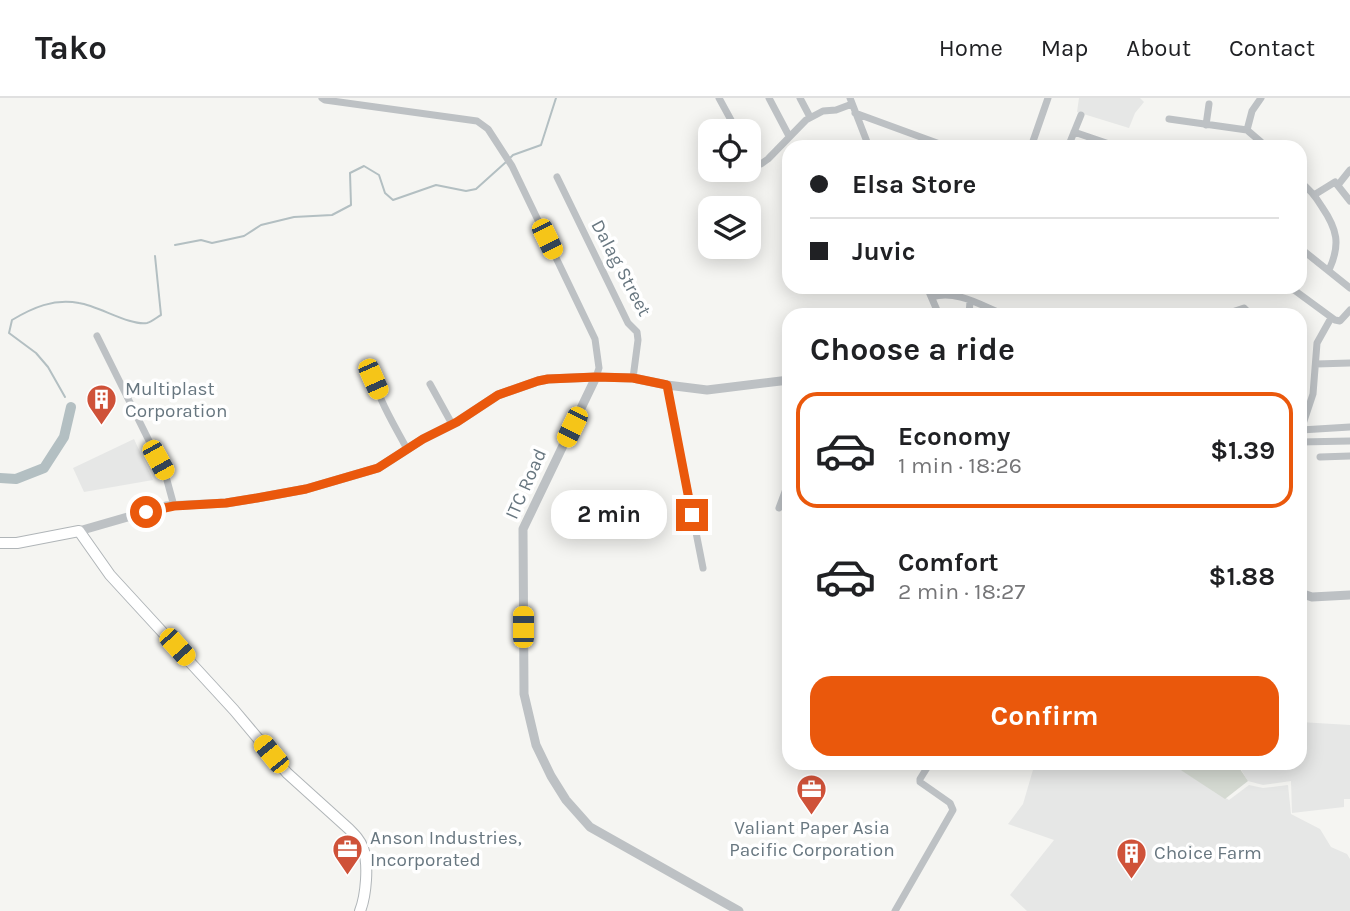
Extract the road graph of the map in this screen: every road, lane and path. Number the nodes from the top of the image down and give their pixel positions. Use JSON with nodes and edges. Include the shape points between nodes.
{"nodes":[{"id":1,"x":323,"y":98,"type":"edge"},
{"id":2,"x":374,"y":98,"type":"edge"},
{"id":3,"x":719,"y":98,"type":"edge"},
{"id":4,"x":769,"y":98,"type":"edge"},
{"id":5,"x":800,"y":98,"type":"edge"},
{"id":6,"x":1048,"y":98,"type":"edge"},
{"id":7,"x":1261,"y":98,"type":"edge"},
{"id":8,"x":851,"y":101,"type":"edge"},
{"id":9,"x":1209,"y":104,"type":"dead end"},
{"id":10,"x":375,"y":108,"type":"junction"},
{"id":11,"x":855,"y":113,"type":"junction"},
{"id":12,"x":1081,"y":115,"type":"dead end"},
{"id":13,"x":810,"y":117,"type":"junction"},
{"id":14,"x":730,"y":119,"type":"edge"},
{"id":15,"x":1169,"y":119,"type":"dead end"},
{"id":16,"x":1206,"y":125,"type":"junction"},
{"id":17,"x":1247,"y":130,"type":"junction"},
{"id":18,"x":1074,"y":132,"type":"junction"},
{"id":19,"x":789,"y":136,"type":"junction"},
{"id":20,"x":924,"y":137,"type":"junction"},
{"id":21,"x":785,"y":140,"type":"edge"},
{"id":22,"x":866,"y":140,"type":"edge"},
{"id":23,"x":923,"y":140,"type":"edge"},
{"id":24,"x":931,"y":140,"type":"edge"},
{"id":25,"x":1033,"y":140,"type":"edge"},
{"id":26,"x":1071,"y":140,"type":"edge"},
{"id":27,"x":1097,"y":140,"type":"edge"},
{"id":28,"x":1259,"y":140,"type":"edge"},
{"id":29,"x":782,"y":144,"type":"edge"},
{"id":30,"x":761,"y":163,"type":"edge"},
{"id":31,"x":1350,"y":170,"type":"edge"},
{"id":32,"x":557,"y":177,"type":"dead end"},
{"id":33,"x":1338,"y":185,"type":"junction"},
{"id":34,"x":1307,"y":188,"type":"edge"},
{"id":35,"x":1314,"y":195,"type":"junction"},
{"id":36,"x":1350,"y":201,"type":"edge"},
{"id":37,"x":1307,"y":253,"type":"edge"},
{"id":38,"x":1329,"y":270,"type":"junction"},
{"id":39,"x":1350,"y":288,"type":"edge"},
{"id":40,"x":930,"y":294,"type":"edge"},
{"id":41,"x":1299,"y":294,"type":"edge"},
{"id":42,"x":932,"y":297,"type":"junction"},
{"id":43,"x":971,"y":301,"type":"junction"},
{"id":44,"x":936,"y":308,"type":"edge"},
{"id":45,"x":970,"y":308,"type":"edge"},
{"id":46,"x":988,"y":308,"type":"edge"},
{"id":47,"x":1350,"y":310,"type":"edge"},
{"id":48,"x":1331,"y":318,"type":"junction"},
{"id":49,"x":97,"y":336,"type":"dead end"},
{"id":50,"x":1350,"y":363,"type":"edge"},
{"id":51,"x":1316,"y":364,"type":"junction"},
{"id":52,"x":372,"y":365,"type":"dead end"},
{"id":53,"x":596,"y":377,"type":"junction"},
{"id":54,"x":633,"y":378,"type":"junction"},
{"id":55,"x":782,"y":381,"type":"edge"},
{"id":56,"x":430,"y":384,"type":"dead end"},
{"id":57,"x":667,"y":385,"type":"junction"},
{"id":58,"x":1307,"y":412,"type":"edge"},
{"id":59,"x":452,"y":425,"type":"junction"},
{"id":60,"x":1350,"y":427,"type":"edge"},
{"id":61,"x":1307,"y":431,"type":"edge"},
{"id":62,"x":1350,"y":440,"type":"edge"},
{"id":63,"x":1307,"y":442,"type":"edge"},
{"id":64,"x":407,"y":449,"type":"junction"},
{"id":65,"x":1350,"y":456,"type":"edge"},
{"id":66,"x":1320,"y":457,"type":"dead end"},
{"id":67,"x":782,"y":500,"type":"edge"},
{"id":68,"x":174,"y":506,"type":"junction"},
{"id":69,"x":779,"y":508,"type":"dead end"},
{"id":70,"x":79,"y":531,"type":"junction"},
{"id":71,"x":0,"y":543,"type":"edge"},
{"id":72,"x":703,"y":568,"type":"dead end"},
{"id":73,"x":1307,"y":595,"type":"edge"},
{"id":74,"x":1350,"y":595,"type":"edge"},
{"id":75,"x":926,"y":770,"type":"edge"},
{"id":76,"x":360,"y":911,"type":"edge"},
{"id":77,"x":739,"y":911,"type":"edge"},
{"id":78,"x":895,"y":911,"type":"edge"}],
"edges":[{"from":1,"to":10,"type":"street","name":"ITC Road"},
{"from":2,"to":10,"type":"street"},
{"from":3,"to":14,"type":"street"},
{"from":4,"to":19,"type":"street"},
{"from":5,"to":13,"type":"street"},
{"from":6,"to":25,"type":"street"},
{"from":7,"to":17,"type":"street"},
{"from":8,"to":11,"type":"street"},
{"from":8,"to":13,"type":"street"},
{"from":9,"to":16,"type":"street"},
{"from":10,"to":53,"type":"street","name":"ITC Road","via":[[477,121],[488,129],[512,166],[595,339]]},
{"from":11,"to":20,"type":"street"},
{"from":11,"to":22,"type":"street"},
{"from":12,"to":18,"type":"street"},
{"from":13,"to":19,"type":"street"},
{"from":15,"to":16,"type":"street"},
{"from":16,"to":17,"type":"street"},
{"from":17,"to":28,"type":"street"},
{"from":18,"to":26,"type":"street"},
{"from":18,"to":27,"type":"street"},
{"from":19,"to":21,"type":"street"},
{"from":20,"to":23,"type":"street"},
{"from":20,"to":24,"type":"street"},
{"from":29,"to":30,"type":"street"},
{"from":31,"to":33,"type":"street"},
{"from":32,"to":54,"type":"street","name":"Dalag Street","via":[[628,323],[637,332]]},
{"from":33,"to":35,"type":"street","via":[[1335,182]]},
{"from":33,"to":36,"type":"street"},
{"from":34,"to":35,"type":"street"},
{"from":35,"to":38,"type":"street","via":[[1333,224],[1337,245]]},
{"from":37,"to":38,"type":"street"},
{"from":38,"to":39,"type":"street"},
{"from":40,"to":42,"type":"street"},
{"from":41,"to":48,"type":"street"},
{"from":42,"to":43,"type":"street","via":[[949,294]]},
{"from":42,"to":44,"type":"street"},
{"from":43,"to":45,"type":"street"},
{"from":43,"to":46,"type":"street"},
{"from":47,"to":48,"type":"street","via":[[1340,321]]},
{"from":48,"to":51,"type":"street","via":[[1317,343]]},
{"from":49,"to":68,"type":"street","via":[[165,473]]},
{"from":50,"to":51,"type":"street"},
{"from":51,"to":58,"type":"street"},
{"from":52,"to":64,"type":"street","via":[[373,379]]},
{"from":53,"to":54,"type":"street"},
{"from":53,"to":59,"type":"street","via":[[538,381],[498,395]]},
{"from":53,"to":77,"type":"street","name":"ITC Road","via":[[523,529],[524,694],[536,745],[566,800],[590,827]]},
{"from":54,"to":57,"type":"street"},
{"from":55,"to":57,"type":"street","via":[[707,390]]},
{"from":56,"to":59,"type":"street"},
{"from":57,"to":72,"type":"street"},
{"from":59,"to":64,"type":"street"},
{"from":60,"to":61,"type":"street"},
{"from":62,"to":63,"type":"street"},
{"from":64,"to":68,"type":"street","via":[[378,468],[306,489],[226,503]]},
{"from":65,"to":66,"type":"street"},
{"from":67,"to":69,"type":"street"},
{"from":68,"to":70,"type":"street"},
{"from":70,"to":71,"type":"main road"},
{"from":70,"to":76,"type":"main road","via":[[110,575],[288,773],[358,839],[365,856]]},
{"from":73,"to":74,"type":"street"},
{"from":75,"to":78,"type":"street","via":[[922,784],[953,810]]}]}
